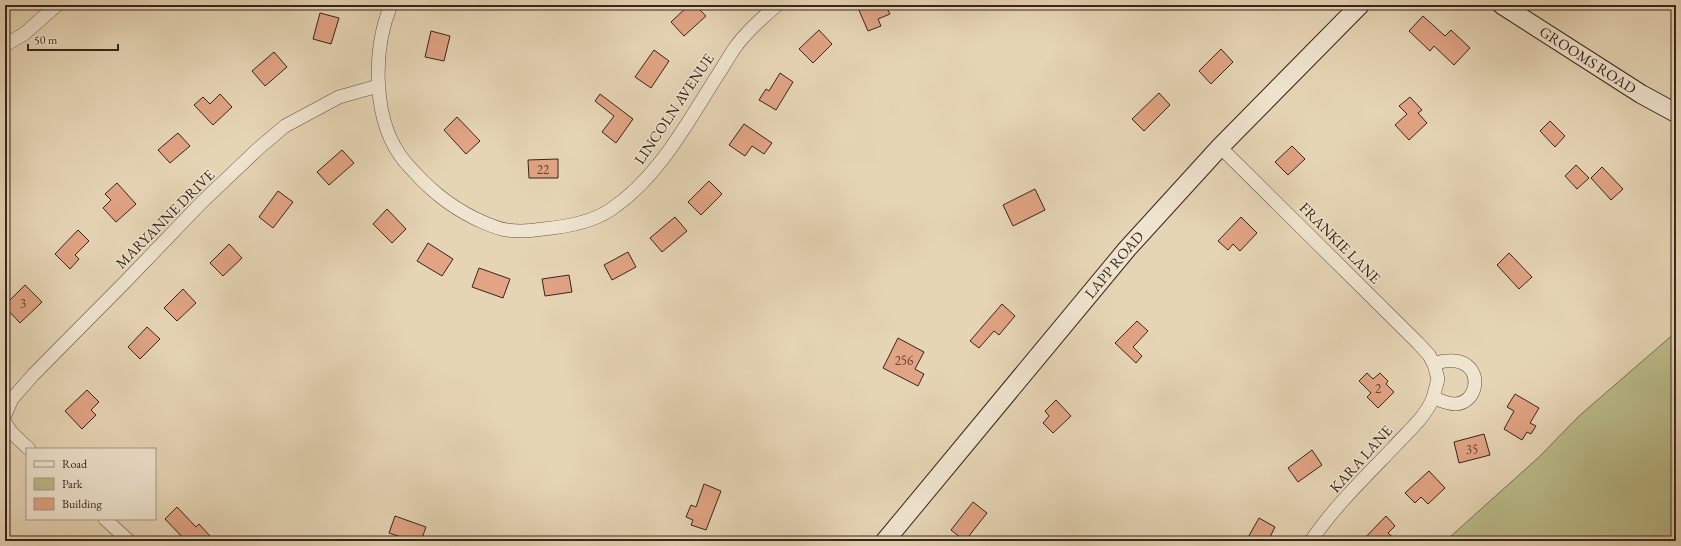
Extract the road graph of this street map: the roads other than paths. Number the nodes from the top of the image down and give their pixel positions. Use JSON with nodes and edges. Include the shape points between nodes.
{"nodes":[{"id":1,"x":57,"y":5,"type":"edge"},
{"id":2,"x":392,"y":5,"type":"edge"},
{"id":3,"x":1360,"y":5,"type":"edge"},
{"id":4,"x":1502,"y":5,"type":"edge"},
{"id":5,"x":768,"y":8,"type":"edge"},
{"id":6,"x":5,"y":45,"type":"edge"},
{"id":7,"x":378,"y":86,"type":"junction"},
{"id":8,"x":1676,"y":113,"type":"edge"},
{"id":9,"x":1220,"y":146,"type":"junction"},
{"id":10,"x":1434,"y":364,"type":"junction"},
{"id":11,"x":1433,"y":398,"type":"junction"},
{"id":12,"x":5,"y":414,"type":"edge"},
{"id":13,"x":5,"y":422,"type":"edge"},
{"id":14,"x":28,"y":448,"type":"edge"},
{"id":15,"x":106,"y":520,"type":"edge"},
{"id":16,"x":129,"y":541,"type":"edge"},
{"id":17,"x":885,"y":541,"type":"edge"},
{"id":18,"x":1311,"y":541,"type":"edge"}],
"edges":[{"from":1,"to":6,"type":"street","via":[[24,34]]},
{"from":2,"to":7,"type":"street","name":"LINCOLN AVENUE","via":[[380,43]]},
{"from":3,"to":9,"type":"street","name":"LAPP ROAD"},
{"from":4,"to":8,"type":"street","name":"GROOMS ROAD","via":[[1641,94]]},
{"from":5,"to":7,"type":"street","name":"LINCOLN AVENUE","via":[[737,44],[669,150],[640,187],[609,210],[574,224],[526,232],[505,230],[454,208],[428,186],[392,143],[385,124]]},
{"from":7,"to":12,"type":"street","name":"MARYANNE DRIVE","via":[[339,97],[285,126],[259,148],[201,203],[33,375],[12,399]]},
{"from":9,"to":10,"type":"street","name":"FRANKIE LANE","via":[[1418,342]]},
{"from":9,"to":17,"type":"street","name":"LAPP ROAD","via":[[1122,256]]},
{"from":10,"to":11,"type":"street","name":"KARA LANE","via":[[1438,378]]},
{"from":10,"to":11,"type":"street","via":[[1444,361],[1461,362],[1472,371],[1475,386],[1473,393],[1461,403],[1454,404]]},
{"from":11,"to":18,"type":"street","name":"KARA LANE","via":[[1427,412],[1371,470]]},
{"from":13,"to":14,"type":"street","via":[[11,432]]},
{"from":15,"to":16,"type":"street"}]}
